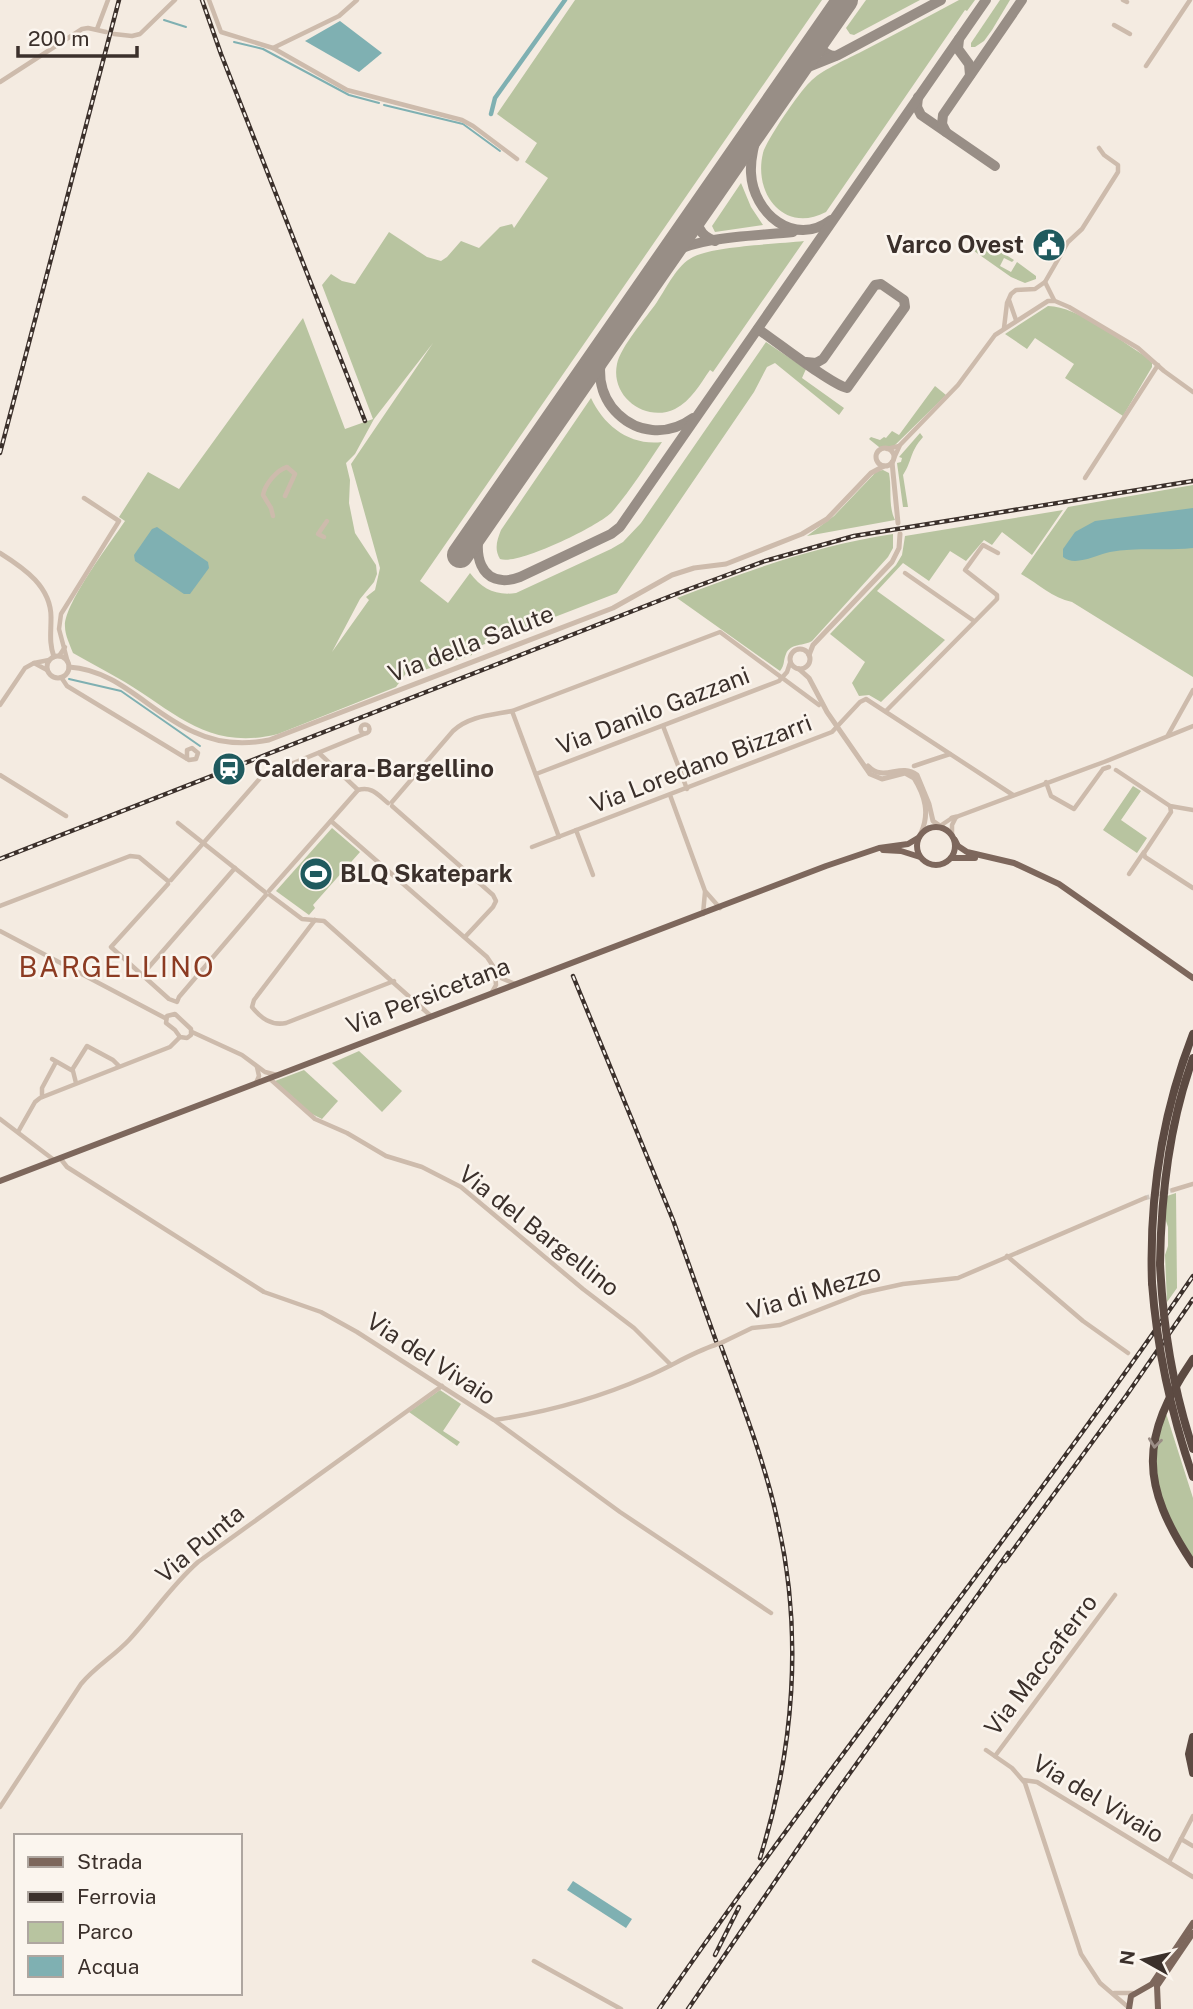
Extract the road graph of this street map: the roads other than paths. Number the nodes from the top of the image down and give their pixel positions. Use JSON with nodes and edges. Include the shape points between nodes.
{"nodes":[{"id":1,"x":108,"y":0,"type":"edge"},
{"id":2,"x":175,"y":0,"type":"edge"},
{"id":3,"x":209,"y":0,"type":"edge"},
{"id":4,"x":357,"y":0,"type":"edge"},
{"id":5,"x":1190,"y":0,"type":"edge"},
{"id":6,"x":1114,"y":25,"type":"dead end"},
{"id":7,"x":97,"y":29,"type":"junction"},
{"id":8,"x":106,"y":32,"type":"dead end"},
{"id":9,"x":114,"y":34,"type":"dead end"},
{"id":10,"x":1130,"y":34,"type":"dead end"},
{"id":11,"x":273,"y":48,"type":"junction"},
{"id":12,"x":1146,"y":66,"type":"dead end"},
{"id":13,"x":0,"y":82,"type":"edge"},
{"id":14,"x":1099,"y":148,"type":"dead end"},
{"id":15,"x":517,"y":159,"type":"dead end"},
{"id":16,"x":1045,"y":282,"type":"junction"},
{"id":17,"x":1010,"y":296,"type":"junction"},
{"id":18,"x":1055,"y":301,"type":"junction"},
{"id":19,"x":1006,"y":308,"type":"junction"},
{"id":20,"x":1015,"y":321,"type":"junction"},
{"id":21,"x":1004,"y":328,"type":"junction"},
{"id":22,"x":1158,"y":365,"type":"junction"},
{"id":23,"x":1193,"y":392,"type":"edge"},
{"id":24,"x":900,"y":445,"type":"junction"},
{"id":25,"x":887,"y":449,"type":"junction"},
{"id":26,"x":876,"y":461,"type":"junction"},
{"id":27,"x":889,"y":463,"type":"junction"},
{"id":28,"x":871,"y":474,"type":"junction"},
{"id":29,"x":1085,"y":478,"type":"dead end"},
{"id":30,"x":285,"y":496,"type":"dead end"},
{"id":31,"x":84,"y":498,"type":"dead end"},
{"id":32,"x":273,"y":516,"type":"dead end"},
{"id":33,"x":327,"y":521,"type":"dead end"},
{"id":34,"x":898,"y":523,"type":"dead end"},
{"id":35,"x":900,"y":534,"type":"dead end"},
{"id":36,"x":324,"y":537,"type":"dead end"},
{"id":37,"x":0,"y":553,"type":"edge"},
{"id":38,"x":998,"y":553,"type":"dead end"},
{"id":39,"x":905,"y":573,"type":"dead end"},
{"id":40,"x":974,"y":621,"type":"junction"},
{"id":41,"x":813,"y":645,"type":"junction"},
{"id":42,"x":65,"y":646,"type":"junction"},
{"id":43,"x":800,"y":648,"type":"junction"},
{"id":44,"x":810,"y":655,"type":"junction"},
{"id":45,"x":54,"y":658,"type":"junction"},
{"id":46,"x":34,"y":663,"type":"junction"},
{"id":47,"x":790,"y":663,"type":"junction"},
{"id":48,"x":808,"y":664,"type":"junction"},
{"id":49,"x":68,"y":665,"type":"junction"},
{"id":50,"x":798,"y":669,"type":"junction"},
{"id":51,"x":47,"y":670,"type":"junction"},
{"id":52,"x":787,"y":672,"type":"junction"},
{"id":53,"x":61,"y":677,"type":"junction"},
{"id":54,"x":808,"y":678,"type":"junction"},
{"id":55,"x":782,"y":679,"type":"junction"},
{"id":56,"x":1193,"y":690,"type":"edge"},
{"id":57,"x":0,"y":705,"type":"edge"},
{"id":58,"x":819,"y":705,"type":"dead end"},
{"id":59,"x":512,"y":711,"type":"junction"},
{"id":60,"x":886,"y":711,"type":"junction"},
{"id":61,"x":663,"y":726,"type":"junction"},
{"id":62,"x":1193,"y":726,"type":"edge"},
{"id":63,"x":838,"y":727,"type":"junction"},
{"id":64,"x":364,"y":734,"type":"dead end"},
{"id":65,"x":1168,"y":736,"type":"junction"},
{"id":66,"x":850,"y":744,"type":"junction"},
{"id":67,"x":186,"y":752,"type":"junction"},
{"id":68,"x":319,"y":753,"type":"junction"},
{"id":69,"x":178,"y":754,"type":"junction"},
{"id":70,"x":951,"y":754,"type":"junction"},
{"id":71,"x":1114,"y":758,"type":"junction"},
{"id":72,"x":187,"y":759,"type":"junction"},
{"id":73,"x":1104,"y":762,"type":"junction"},
{"id":74,"x":914,"y":766,"type":"dead end"},
{"id":75,"x":1109,"y":767,"type":"junction"},
{"id":76,"x":1116,"y":770,"type":"junction"},
{"id":77,"x":536,"y":774,"type":"junction"},
{"id":78,"x":0,"y":775,"type":"edge"},
{"id":79,"x":1046,"y":782,"type":"junction"},
{"id":80,"x":687,"y":789,"type":"junction"},
{"id":81,"x":358,"y":790,"type":"junction"},
{"id":82,"x":670,"y":795,"type":"junction"},
{"id":83,"x":1013,"y":795,"type":"junction"},
{"id":84,"x":391,"y":803,"type":"junction"},
{"id":85,"x":1170,"y":806,"type":"junction"},
{"id":86,"x":1193,"y":810,"type":"edge"},
{"id":87,"x":66,"y":816,"type":"dead end"},
{"id":88,"x":954,"y":817,"type":"junction"},
{"id":89,"x":331,"y":821,"type":"junction"},
{"id":90,"x":178,"y":824,"type":"dead end"},
{"id":91,"x":940,"y":826,"type":"junction"},
{"id":92,"x":576,"y":830,"type":"junction"},
{"id":93,"x":920,"y":835,"type":"junction"},
{"id":94,"x":559,"y":837,"type":"junction"},
{"id":95,"x":953,"y":838,"type":"junction"},
{"id":96,"x":203,"y":843,"type":"junction"},
{"id":97,"x":532,"y":847,"type":"dead end"},
{"id":98,"x":871,"y":851,"type":"junction"},
{"id":99,"x":1145,"y":854,"type":"junction"},
{"id":100,"x":921,"y":857,"type":"junction"},
{"id":101,"x":988,"y":858,"type":"junction"},
{"id":102,"x":950,"y":859,"type":"junction"},
{"id":103,"x":235,"y":868,"type":"junction"},
{"id":104,"x":1129,"y":874,"type":"dead end"},
{"id":105,"x":593,"y":875,"type":"dead end"},
{"id":106,"x":169,"y":881,"type":"junction"},
{"id":107,"x":1193,"y":888,"type":"edge"},
{"id":108,"x":705,"y":891,"type":"junction"},
{"id":109,"x":268,"y":893,"type":"junction"},
{"id":110,"x":0,"y":906,"type":"edge"},
{"id":111,"x":720,"y":908,"type":"junction"},
{"id":112,"x":703,"y":914,"type":"junction"},
{"id":113,"x":315,"y":920,"type":"junction"},
{"id":114,"x":0,"y":930,"type":"edge"},
{"id":115,"x":465,"y":937,"type":"junction"},
{"id":116,"x":495,"y":971,"type":"junction"},
{"id":117,"x":142,"y":975,"type":"junction"},
{"id":118,"x":1193,"y":978,"type":"edge"},
{"id":119,"x":394,"y":981,"type":"junction"},
{"id":120,"x":515,"y":984,"type":"junction"},
{"id":121,"x":492,"y":992,"type":"junction"},
{"id":122,"x":177,"y":1002,"type":"junction"},
{"id":123,"x":175,"y":1014,"type":"junction"},
{"id":124,"x":431,"y":1016,"type":"junction"},
{"id":125,"x":165,"y":1018,"type":"junction"},
{"id":126,"x":192,"y":1031,"type":"junction"},
{"id":127,"x":1193,"y":1034,"type":"edge"},
{"id":128,"x":180,"y":1037,"type":"junction"},
{"id":129,"x":1193,"y":1058,"type":"edge"},
{"id":130,"x":120,"y":1066,"type":"junction"},
{"id":131,"x":256,"y":1066,"type":"junction"},
{"id":132,"x":72,"y":1070,"type":"junction"},
{"id":133,"x":273,"y":1076,"type":"junction"},
{"id":134,"x":76,"y":1083,"type":"junction"},
{"id":135,"x":256,"y":1083,"type":"junction"},
{"id":136,"x":42,"y":1097,"type":"junction"},
{"id":137,"x":0,"y":1119,"type":"edge"},
{"id":138,"x":18,"y":1132,"type":"junction"},
{"id":139,"x":57,"y":1159,"type":"junction"},
{"id":140,"x":0,"y":1181,"type":"edge"},
{"id":141,"x":1193,"y":1184,"type":"edge"},
{"id":142,"x":1173,"y":1190,"type":"tunnel mouth"},
{"id":143,"x":1145,"y":1198,"type":"tunnel mouth"},
{"id":144,"x":1006,"y":1256,"type":"junction"},
{"id":145,"x":1128,"y":1353,"type":"dead end"},
{"id":146,"x":1193,"y":1359,"type":"edge"},
{"id":147,"x":671,"y":1365,"type":"junction"},
{"id":148,"x":442,"y":1386,"type":"junction"},
{"id":149,"x":494,"y":1420,"type":"junction"},
{"id":150,"x":1193,"y":1449,"type":"edge"},
{"id":151,"x":1193,"y":1477,"type":"edge"},
{"id":152,"x":1193,"y":1564,"type":"edge"},
{"id":153,"x":1115,"y":1595,"type":"dead end"},
{"id":154,"x":771,"y":1613,"type":"dead end"},
{"id":155,"x":1193,"y":1737,"type":"edge"},
{"id":156,"x":985,"y":1750,"type":"dead end"},
{"id":157,"x":995,"y":1756,"type":"junction"},
{"id":158,"x":1193,"y":1773,"type":"edge"},
{"id":159,"x":1023,"y":1780,"type":"junction"},
{"id":160,"x":0,"y":1807,"type":"edge"},
{"id":161,"x":1193,"y":1816,"type":"edge"},
{"id":162,"x":1181,"y":1839,"type":"junction"},
{"id":163,"x":1193,"y":1846,"type":"edge"},
{"id":164,"x":1169,"y":1862,"type":"junction"},
{"id":165,"x":1193,"y":1877,"type":"edge"},
{"id":166,"x":1193,"y":1923,"type":"edge"},
{"id":167,"x":1193,"y":1933,"type":"edge"},
{"id":168,"x":534,"y":1961,"type":"dead end"},
{"id":169,"x":1143,"y":1990,"type":"junction"},
{"id":170,"x":1112,"y":1993,"type":"junction"},
{"id":171,"x":1134,"y":1993,"type":"junction"},
{"id":172,"x":1157,"y":1998,"type":"junction"},
{"id":173,"x":1128,"y":2008,"type":"edge"},
{"id":174,"x":621,"y":2009,"type":"edge"},
{"id":175,"x":1158,"y":2009,"type":"edge"}],
"edges":[{"from":1,"to":7,"type":"street"},
{"from":2,"to":9,"type":"street","via":[[140,34]]},
{"from":3,"to":11,"type":"street","via":[[220,32]]},
{"from":4,"to":11,"type":"street","via":[[339,16]]},
{"from":5,"to":12,"type":"street"},
{"from":6,"to":10,"type":"street"},
{"from":7,"to":8,"type":"street"},
{"from":7,"to":13,"type":"street","via":[[82,29]]},
{"from":11,"to":15,"type":"street","via":[[346,90],[467,122]]},
{"from":14,"to":16,"type":"street","via":[[1118,165],[1118,172]]},
{"from":16,"to":17,"type":"street"},
{"from":16,"to":18,"type":"street"},
{"from":17,"to":19,"type":"street"},
{"from":17,"to":20,"type":"street"},
{"from":18,"to":20,"type":"street","via":[[1045,302]]},
{"from":18,"to":22,"type":"street","via":[[1138,348]]},
{"from":19,"to":20,"type":"street"},
{"from":19,"to":21,"type":"street"},
{"from":20,"to":21,"type":"street"},
{"from":21,"to":24,"type":"street","via":[[951,393]]},
{"from":22,"to":23,"type":"street"},
{"from":22,"to":29,"type":"street"},
{"from":24,"to":25,"type":"street"},
{"from":24,"to":27,"type":"street"},
{"from":25,"to":26,"type":"street","via":[[877,452]]},
{"from":25,"to":27,"type":"street","via":[[892,452]]},
{"from":26,"to":27,"type":"street"},
{"from":26,"to":28,"type":"street","name":"Via della Salute"},
{"from":27,"to":28,"type":"street","name":"Via della Salute"},
{"from":27,"to":34,"type":"street"},
{"from":28,"to":49,"type":"street","name":"Via della Salute","via":[[827,519],[802,534],[726,564],[676,574],[613,608],[269,740],[237,743],[201,735],[109,677]]},
{"from":30,"to":32,"type":"street","via":[[295,474],[287,467],[264,489]]},
{"from":31,"to":42,"type":"street","via":[[119,521],[61,614],[59,629]]},
{"from":33,"to":36,"type":"street","via":[[318,534]]},
{"from":35,"to":41,"type":"street","via":[[892,562]]},
{"from":37,"to":45,"type":"street","via":[[27,571],[44,592],[51,611]]},
{"from":38,"to":40,"type":"street","via":[[984,545],[966,568],[998,597]]},
{"from":39,"to":40,"type":"street"},
{"from":40,"to":60,"type":"street"},
{"from":41,"to":43,"type":"street"},
{"from":41,"to":44,"type":"street"},
{"from":42,"to":45,"type":"street"},
{"from":42,"to":49,"type":"street"},
{"from":43,"to":44,"type":"street"},
{"from":43,"to":47,"type":"street","via":[[792,652]]},
{"from":44,"to":48,"type":"street"},
{"from":45,"to":46,"type":"street"},
{"from":45,"to":49,"type":"street","name":"Via della Salute"},
{"from":45,"to":51,"type":"street"},
{"from":46,"to":51,"type":"street"},
{"from":46,"to":57,"type":"street","via":[[25,668]]},
{"from":47,"to":50,"type":"street"},
{"from":47,"to":52,"type":"street"},
{"from":48,"to":50,"type":"street"},
{"from":48,"to":54,"type":"street"},
{"from":49,"to":53,"type":"street"},
{"from":50,"to":52,"type":"street"},
{"from":50,"to":54,"type":"street"},
{"from":51,"to":53,"type":"street"},
{"from":52,"to":55,"type":"street"},
{"from":53,"to":69,"type":"street","via":[[74,691]]},
{"from":54,"to":63,"type":"street"},
{"from":55,"to":58,"type":"street"},
{"from":55,"to":59,"type":"street","via":[[720,632]]},
{"from":55,"to":61,"type":"street","name":"Via Danilo Gazzani"},
{"from":56,"to":65,"type":"street"},
{"from":59,"to":77,"type":"street"},
{"from":59,"to":84,"type":"street","via":[[458,727]]},
{"from":60,"to":63,"type":"street","via":[[863,700]]},
{"from":60,"to":70,"type":"street"},
{"from":61,"to":77,"type":"street","name":"Via Danilo Gazzani"},
{"from":61,"to":80,"type":"street"},
{"from":62,"to":65,"type":"street"},
{"from":63,"to":66,"type":"street"},
{"from":63,"to":80,"type":"street","name":"Via Loredano Bizzarri"},
{"from":64,"to":68,"type":"street"},
{"from":65,"to":71,"type":"street"},
{"from":66,"to":91,"type":"street","via":[[874,772],[885,775],[906,769],[917,775],[933,821]]},
{"from":66,"to":93,"type":"street","via":[[874,776],[885,779],[905,773],[914,778],[927,810]]},
{"from":67,"to":69,"type":"street"},
{"from":67,"to":72,"type":"street"},
{"from":67,"to":72,"type":"street","via":[[192,748],[198,753],[195,760]]},
{"from":68,"to":81,"type":"street"},
{"from":68,"to":96,"type":"street","via":[[261,776]]},
{"from":69,"to":72,"type":"street"},
{"from":70,"to":74,"type":"street"},
{"from":70,"to":83,"type":"street"},
{"from":71,"to":73,"type":"street"},
{"from":71,"to":76,"type":"street"},
{"from":73,"to":75,"type":"street"},
{"from":73,"to":79,"type":"street"},
{"from":75,"to":76,"type":"street"},
{"from":75,"to":79,"type":"street","via":[[1103,768],[1074,809],[1051,796]]},
{"from":76,"to":85,"type":"street"},
{"from":77,"to":94,"type":"street"},
{"from":78,"to":87,"type":"street"},
{"from":79,"to":83,"type":"street"},
{"from":80,"to":82,"type":"street","name":"Via Loredano Bizzarri"},
{"from":81,"to":84,"type":"street","via":[[373,790]]},
{"from":81,"to":89,"type":"street"},
{"from":82,"to":92,"type":"street","name":"Via Loredano Bizzarri"},
{"from":82,"to":108,"type":"street"},
{"from":83,"to":88,"type":"street"},
{"from":84,"to":115,"type":"street","via":[[494,895],[494,906]]},
{"from":85,"to":86,"type":"street"},
{"from":85,"to":99,"type":"street","via":[[1171,812]]},
{"from":88,"to":91,"type":"street"},
{"from":88,"to":95,"type":"street"},
{"from":89,"to":109,"type":"street"},
{"from":89,"to":115,"type":"street"},
{"from":90,"to":96,"type":"street"},
{"from":91,"to":93,"type":"main road","via":[[929,827]]},
{"from":91,"to":95,"type":"main road"},
{"from":92,"to":94,"type":"street","name":"Via Loredano Bizzarri"},
{"from":92,"to":105,"type":"street","name":"Via Loredano Bizzarri"},
{"from":93,"to":98,"type":"main road","name":"Via Persicetana","via":[[908,844]]},
{"from":93,"to":100,"type":"main road"},
{"from":94,"to":97,"type":"street","name":"Via Loredano Bizzarri"},
{"from":95,"to":101,"type":"main road","via":[[962,850]]},
{"from":95,"to":102,"type":"main road","via":[[955,850]]},
{"from":96,"to":103,"type":"street"},
{"from":96,"to":106,"type":"street"},
{"from":98,"to":100,"type":"main road","name":"Via Persicetana","via":[[901,851]]},
{"from":98,"to":111,"type":"main road","name":"Via Persicetana"},
{"from":99,"to":104,"type":"street"},
{"from":99,"to":107,"type":"street"},
{"from":100,"to":102,"type":"main road","via":[[937,865]]},
{"from":101,"to":102,"type":"main road"},
{"from":101,"to":118,"type":"main road","via":[[1021,866],[1059,884]]},
{"from":103,"to":109,"type":"street"},
{"from":103,"to":117,"type":"street"},
{"from":106,"to":110,"type":"street","via":[[134,855]]},
{"from":106,"to":117,"type":"street","via":[[111,947]]},
{"from":108,"to":111,"type":"street"},
{"from":108,"to":112,"type":"street"},
{"from":109,"to":113,"type":"street","via":[[302,919]]},
{"from":109,"to":122,"type":"street"},
{"from":111,"to":112,"type":"main road","name":"Via Persicetana"},
{"from":112,"to":120,"type":"main road","name":"Via Persicetana"},
{"from":113,"to":119,"type":"street","via":[[324,921]]},
{"from":113,"to":119,"type":"street","via":[[254,1000],[252,1007],[263,1018],[286,1023]]},
{"from":114,"to":125,"type":"street"},
{"from":115,"to":116,"type":"street"},
{"from":116,"to":120,"type":"street"},
{"from":116,"to":121,"type":"street"},
{"from":117,"to":122,"type":"street"},
{"from":119,"to":124,"type":"street"},
{"from":120,"to":121,"type":"main road","name":"Via Persicetana"},
{"from":121,"to":124,"type":"main road","name":"Via Persicetana"},
{"from":122,"to":123,"type":"street"},
{"from":123,"to":125,"type":"street"},
{"from":123,"to":126,"type":"street","name":"Via del Bargellino"},
{"from":124,"to":133,"type":"main road","name":"Via Persicetana"},
{"from":125,"to":128,"type":"street"},
{"from":126,"to":128,"type":"street","via":[[187,1038]]},
{"from":126,"to":131,"type":"street","name":"Via del Bargellino"},
{"from":127,"to":151,"type":"highway","bridge":true,"via":[[1171,1099],[1152,1231],[1157,1336],[1167,1391]]},
{"from":128,"to":130,"type":"street","via":[[170,1047]]},
{"from":129,"to":150,"type":"highway","bridge":true,"via":[[1166,1166],[1160,1231],[1168,1349]]},
{"from":130,"to":132,"type":"street","via":[[87,1046]]},
{"from":130,"to":134,"type":"street"},
{"from":131,"to":133,"type":"street","name":"Via del Bargellino"},
{"from":131,"to":135,"type":"street"},
{"from":132,"to":134,"type":"street"},
{"from":132,"to":136,"type":"street","via":[[54,1060]]},
{"from":133,"to":135,"type":"main road","name":"Via Persicetana"},
{"from":133,"to":147,"type":"street","name":"Via del Bargellino","via":[[315,1119],[386,1156],[422,1167],[461,1187],[634,1328]]},
{"from":134,"to":136,"type":"street"},
{"from":135,"to":139,"type":"main road","name":"Via Persicetana"},
{"from":136,"to":138,"type":"street"},
{"from":137,"to":138,"type":"street","name":"Via del Vivaio"},
{"from":138,"to":139,"type":"street","name":"Via del Vivaio"},
{"from":139,"to":140,"type":"main road","name":"Via Persicetana"},
{"from":139,"to":148,"type":"street","name":"Via del Vivaio","via":[[264,1292],[321,1312]]},
{"from":141,"to":142,"type":"street"},
{"from":143,"to":144,"type":"street","name":"Via di Mezzo"},
{"from":144,"to":145,"type":"street"},
{"from":144,"to":147,"type":"street","name":"Via di Mezzo","bridge":true,"via":[[958,1278],[862,1293],[780,1325],[752,1328]]},
{"from":146,"to":152,"type":"highway","one_way":true,"via":[[1162,1412],[1153,1470],[1166,1519]]},
{"from":147,"to":149,"type":"street","name":"Via di Mezzo","via":[[577,1403]]},
{"from":148,"to":149,"type":"street","name":"Via del Vivaio"},
{"from":148,"to":160,"type":"street","name":"Via Punta","via":[[183,1576],[129,1640],[81,1684]]},
{"from":149,"to":154,"type":"street","name":"Via del Vivaio"},
{"from":153,"to":157,"type":"street","name":"Via Maccaferro"},
{"from":155,"to":158,"type":"highway","via":[[1189,1754]]},
{"from":156,"to":157,"type":"street","name":"Via del Vivaio"},
{"from":157,"to":159,"type":"street","name":"Via del Vivaio"},
{"from":159,"to":164,"type":"street","name":"Via del Vivaio","via":[[1037,1782]]},
{"from":159,"to":170,"type":"street","via":[[1081,1954],[1097,1980]]},
{"from":161,"to":162,"type":"street"},
{"from":162,"to":163,"type":"street"},
{"from":162,"to":164,"type":"street"},
{"from":164,"to":165,"type":"street","name":"Via del Vivaio"},
{"from":166,"to":169,"type":"main road"},
{"from":167,"to":172,"type":"main road","via":[[1157,1986]]},
{"from":168,"to":174,"type":"street"},
{"from":169,"to":171,"type":"main road"},
{"from":169,"to":172,"type":"main road"},
{"from":170,"to":171,"type":"street"},
{"from":170,"to":173,"type":"street"},
{"from":171,"to":173,"type":"main road"},
{"from":172,"to":175,"type":"main road"}]}
